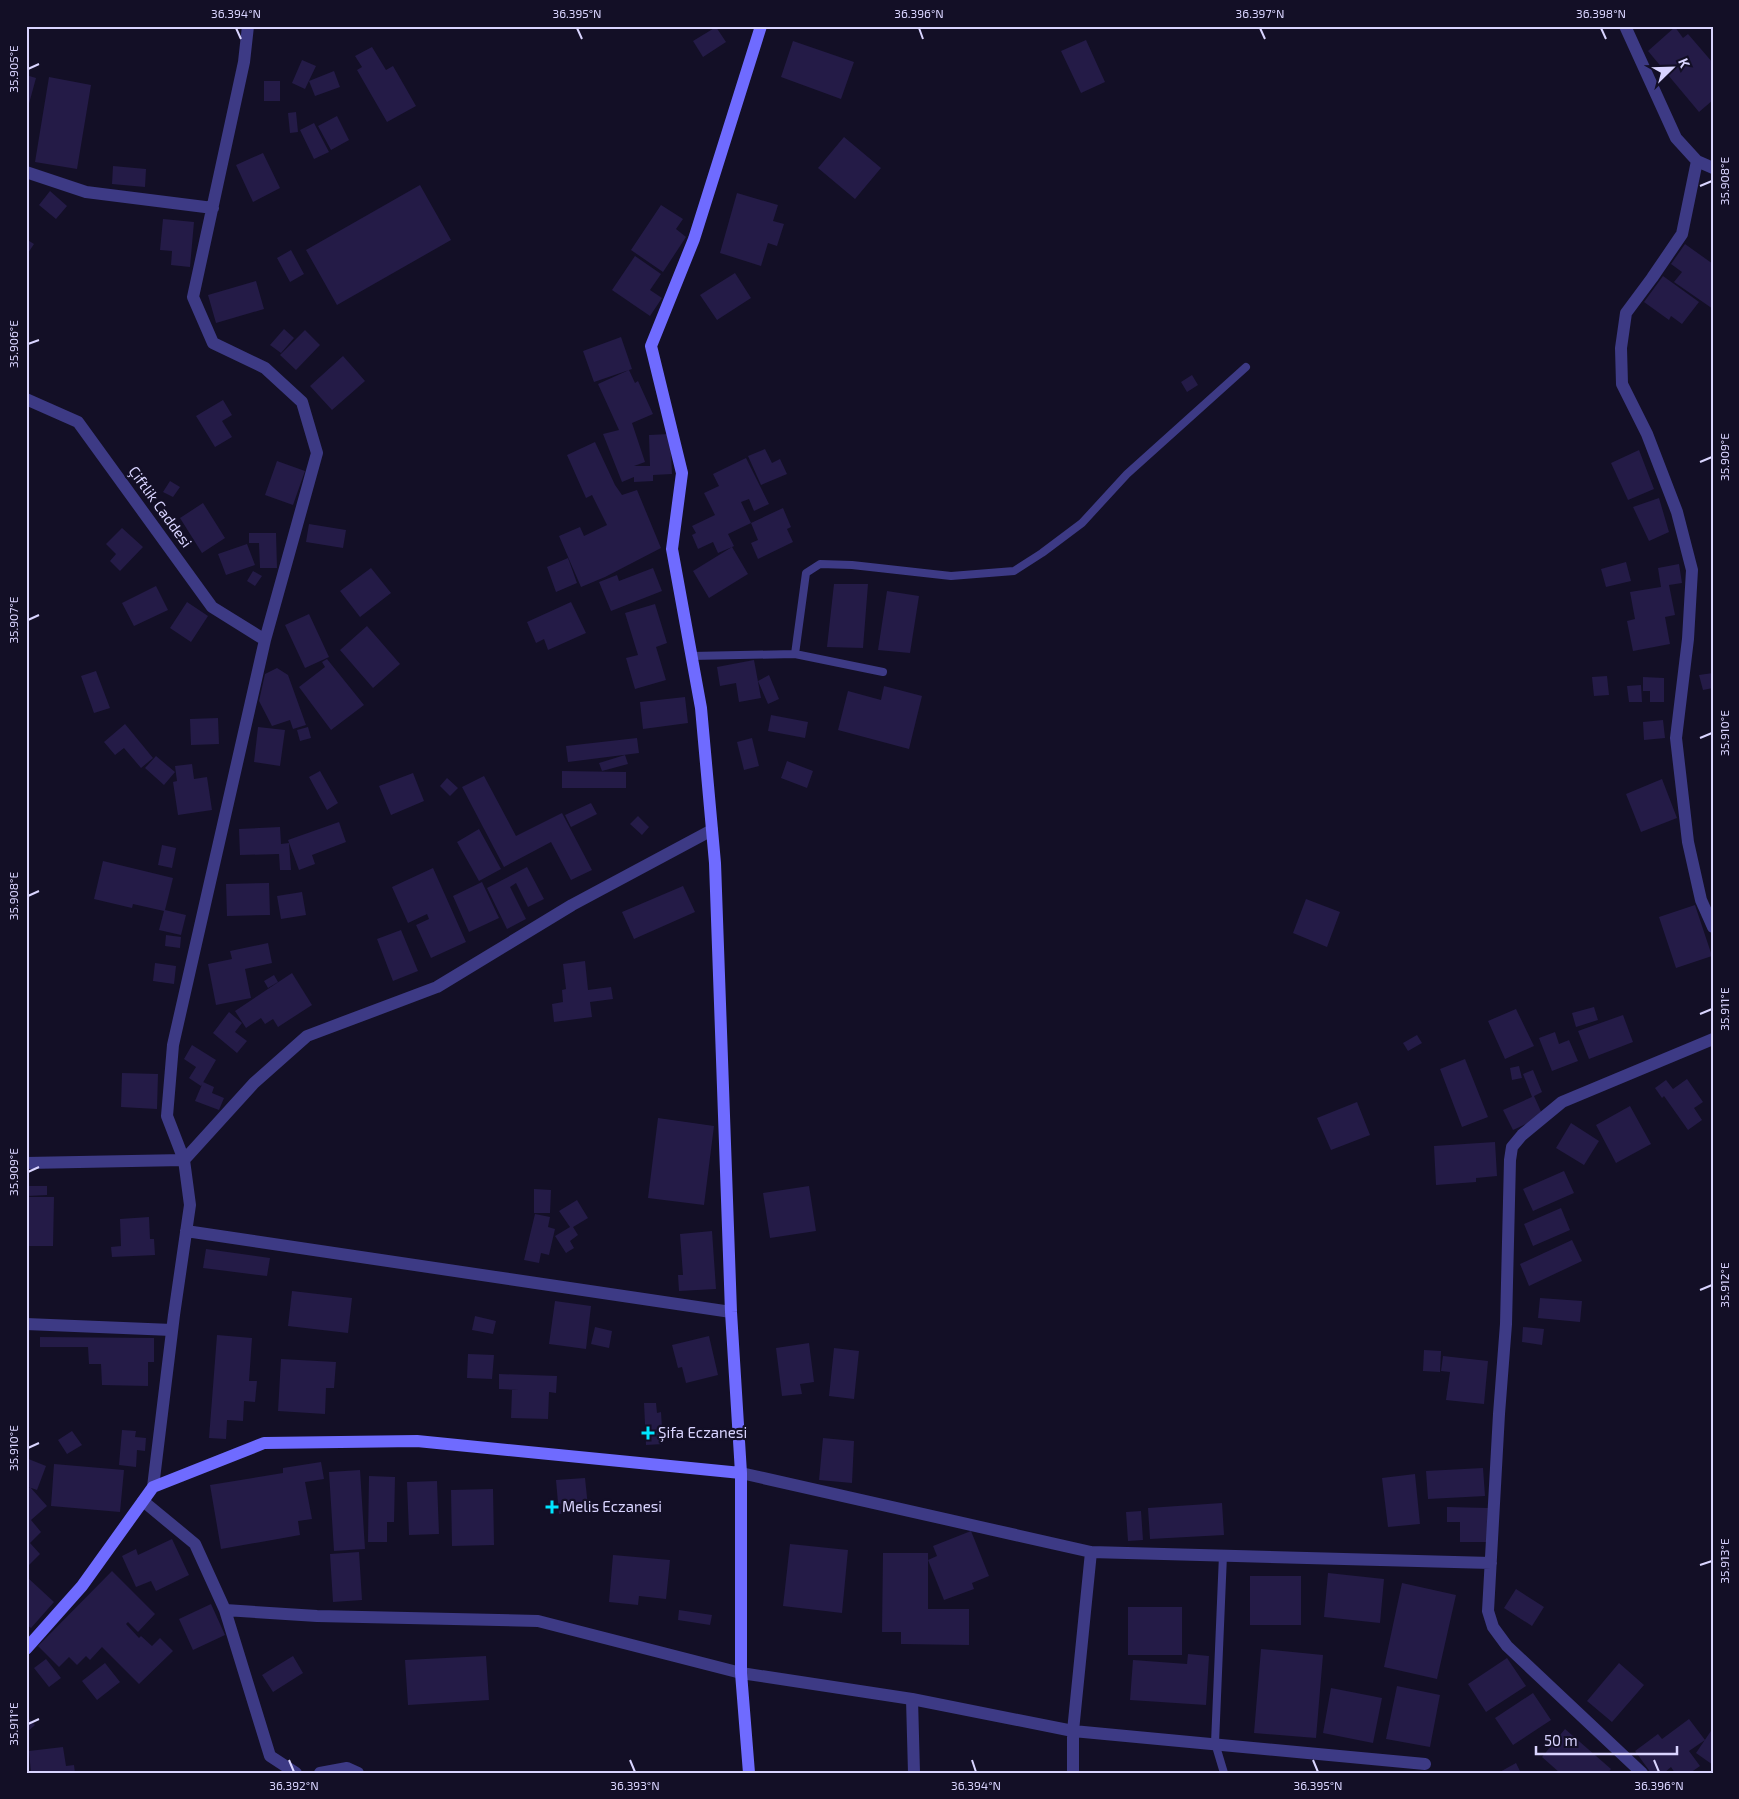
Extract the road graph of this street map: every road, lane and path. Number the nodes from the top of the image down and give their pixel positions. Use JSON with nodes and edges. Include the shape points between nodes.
{"nodes":[{"id":1,"x":248,"y":26,"type":"edge"},
{"id":2,"x":761,"y":26,"type":"edge"},
{"id":3,"x":1625,"y":26,"type":"edge"},
{"id":4,"x":1697,"y":161,"type":"junction"},
{"id":5,"x":1713,"y":168,"type":"edge"},
{"id":6,"x":26,"y":172,"type":"edge"},
{"id":7,"x":213,"y":208,"type":"junction"},
{"id":8,"x":1246,"y":368,"type":"dead end"},
{"id":9,"x":26,"y":399,"type":"edge"},
{"id":10,"x":265,"y":640,"type":"junction"},
{"id":11,"x":795,"y":654,"type":"junction"},
{"id":12,"x":692,"y":656,"type":"junction"},
{"id":13,"x":883,"y":672,"type":"dead end"},
{"id":14,"x":712,"y":830,"type":"junction"},
{"id":15,"x":1713,"y":927,"type":"edge"},
{"id":16,"x":1713,"y":1039,"type":"edge"},
{"id":17,"x":184,"y":1160,"type":"junction"},
{"id":18,"x":26,"y":1163,"type":"edge"},
{"id":19,"x":186,"y":1231,"type":"junction"},
{"id":20,"x":732,"y":1312,"type":"junction"},
{"id":21,"x":26,"y":1324,"type":"edge"},
{"id":22,"x":172,"y":1330,"type":"junction"},
{"id":23,"x":741,"y":1473,"type":"junction"},
{"id":24,"x":153,"y":1486,"type":"junction"},
{"id":25,"x":143,"y":1501,"type":"junction"},
{"id":26,"x":1090,"y":1552,"type":"junction"},
{"id":27,"x":1224,"y":1555,"type":"junction"},
{"id":28,"x":1491,"y":1563,"type":"junction"},
{"id":29,"x":225,"y":1610,"type":"junction"},
{"id":30,"x":26,"y":1649,"type":"edge"},
{"id":31,"x":741,"y":1673,"type":"junction"},
{"id":32,"x":912,"y":1700,"type":"junction"},
{"id":33,"x":1073,"y":1731,"type":"junction"},
{"id":34,"x":1214,"y":1743,"type":"junction"},
{"id":35,"x":1425,"y":1764,"type":"dead end"},
{"id":36,"x":296,"y":1773,"type":"edge"},
{"id":37,"x":320,"y":1773,"type":"edge"},
{"id":38,"x":358,"y":1773,"type":"edge"},
{"id":39,"x":749,"y":1773,"type":"edge"},
{"id":40,"x":914,"y":1773,"type":"edge"},
{"id":41,"x":1073,"y":1773,"type":"edge"},
{"id":42,"x":1224,"y":1773,"type":"edge"},
{"id":43,"x":1642,"y":1773,"type":"edge"}],
"edges":[{"from":1,"to":7,"type":"street","via":[[244,62]]},
{"from":2,"to":12,"type":"street","via":[[694,239],[651,346],[682,474],[672,549]]},
{"from":3,"to":4,"type":"street","via":[[1676,138]]},
{"from":4,"to":5,"type":"street"},
{"from":4,"to":15,"type":"street","via":[[1682,234],[1626,313],[1621,348],[1622,384],[1647,434],[1677,512],[1692,570],[1688,639],[1676,738],[1688,842],[1701,900]]},
{"from":6,"to":7,"type":"street","via":[[86,192]]},
{"from":7,"to":10,"type":"street","via":[[193,297],[213,343],[265,368],[302,402],[317,453]]},
{"from":8,"to":11,"type":"lane","via":[[1127,474],[1082,523],[1014,571],[951,576],[820,564],[806,573]]},
{"from":9,"to":10,"type":"street","name":"Çiftlik Caddesi","via":[[78,422],[212,607]]},
{"from":10,"to":17,"type":"street","via":[[173,1045],[167,1116]]},
{"from":11,"to":12,"type":"lane"},
{"from":11,"to":13,"type":"lane"},
{"from":12,"to":14,"type":"street","via":[[701,708]]},
{"from":14,"to":17,"type":"street","via":[[572,905],[437,987],[307,1036],[254,1084]]},
{"from":14,"to":20,"type":"street"},
{"from":16,"to":28,"type":"street","via":[[1562,1102],[1522,1135],[1512,1148],[1506,1324]]},
{"from":17,"to":18,"type":"street"},
{"from":17,"to":19,"type":"street","via":[[190,1204]]},
{"from":19,"to":20,"type":"street"},
{"from":19,"to":22,"type":"street"},
{"from":20,"to":23,"type":"street"},
{"from":21,"to":22,"type":"street"},
{"from":22,"to":24,"type":"street"},
{"from":23,"to":24,"type":"street","via":[[417,1441],[264,1443]]},
{"from":23,"to":26,"type":"street"},
{"from":23,"to":31,"type":"street"},
{"from":24,"to":25,"type":"street"},
{"from":25,"to":29,"type":"street","via":[[195,1544]]},
{"from":25,"to":30,"type":"street","via":[[82,1586]]},
{"from":26,"to":27,"type":"street"},
{"from":26,"to":33,"type":"street"},
{"from":27,"to":28,"type":"street"},
{"from":27,"to":34,"type":"lane"},
{"from":28,"to":43,"type":"street","via":[[1488,1612],[1507,1646]]},
{"from":29,"to":31,"type":"street","via":[[317,1616],[538,1621]]},
{"from":29,"to":36,"type":"street","via":[[270,1756]]},
{"from":31,"to":32,"type":"street"},
{"from":31,"to":39,"type":"street"},
{"from":32,"to":33,"type":"street"},
{"from":32,"to":40,"type":"street"},
{"from":33,"to":34,"type":"street"},
{"from":33,"to":41,"type":"street"},
{"from":34,"to":35,"type":"street"},
{"from":34,"to":42,"type":"lane"},
{"from":37,"to":38,"type":"street","via":[[347,1768]]}]}
